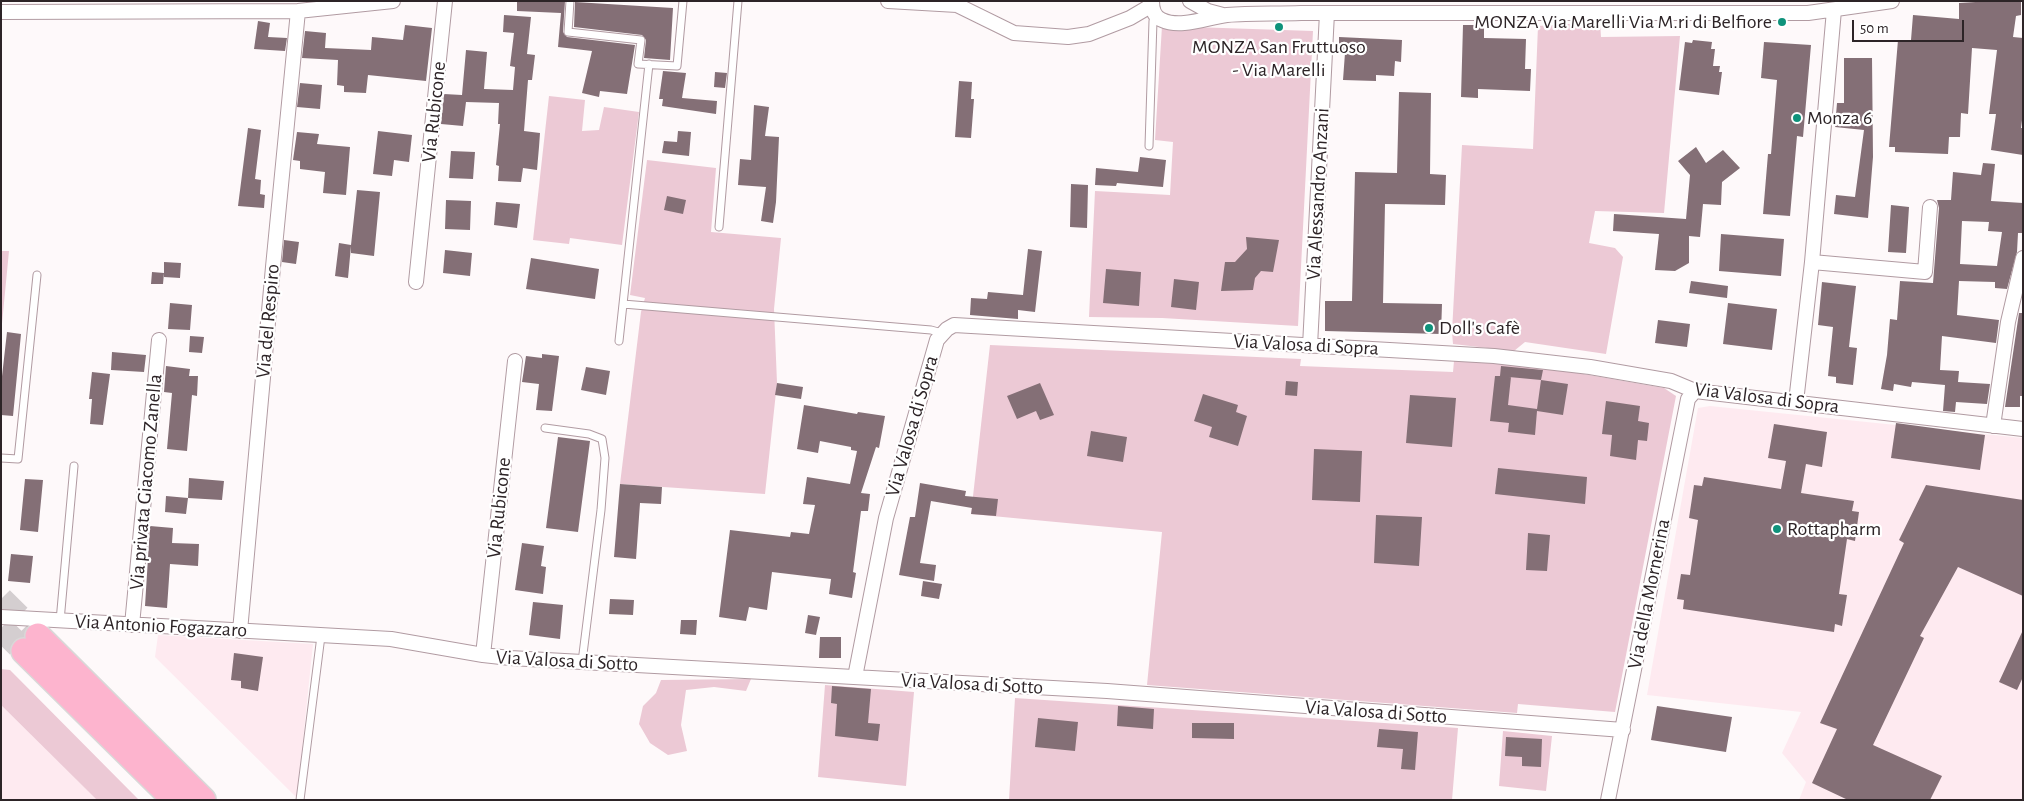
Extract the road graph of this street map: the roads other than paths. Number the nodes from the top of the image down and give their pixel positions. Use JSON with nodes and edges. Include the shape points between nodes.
{"nodes":[{"id":1,"x":393,"y":1,"type":"edge"},
{"id":2,"x":445,"y":1,"type":"edge"},
{"id":3,"x":570,"y":1,"type":"edge"},
{"id":4,"x":683,"y":1,"type":"edge"},
{"id":5,"x":738,"y":1,"type":"edge"},
{"id":6,"x":888,"y":1,"type":"edge"},
{"id":7,"x":1189,"y":1,"type":"edge"},
{"id":8,"x":1892,"y":1,"type":"edge"},
{"id":9,"x":1152,"y":2,"type":"edge"},
{"id":10,"x":107,"y":6,"type":"edge"},
{"id":11,"x":1834,"y":10,"type":"junction"},
{"id":12,"x":298,"y":11,"type":"junction"},
{"id":13,"x":1,"y":12,"type":"edge"},
{"id":14,"x":1327,"y":13,"type":"junction"},
{"id":15,"x":1226,"y":16,"type":"junction"},
{"id":16,"x":1124,"y":20,"type":"junction"},
{"id":17,"x":1163,"y":22,"type":"junction"},
{"id":18,"x":649,"y":64,"type":"junction"},
{"id":19,"x":1148,"y":146,"type":"dead end"},
{"id":20,"x":1930,"y":207,"type":"dead end"},
{"id":21,"x":719,"y":227,"type":"dead end"},
{"id":22,"x":2023,"y":258,"type":"edge"},
{"id":23,"x":1812,"y":262,"type":"junction"},
{"id":24,"x":37,"y":275,"type":"dead end"},
{"id":25,"x":416,"y":282,"type":"dead end"},
{"id":26,"x":623,"y":304,"type":"junction"},
{"id":27,"x":942,"y":333,"type":"junction"},
{"id":28,"x":160,"y":340,"type":"dead end"},
{"id":29,"x":619,"y":341,"type":"dead end"},
{"id":30,"x":1310,"y":346,"type":"junction"},
{"id":31,"x":515,"y":361,"type":"dead end"},
{"id":32,"x":1695,"y":391,"type":"junction"},
{"id":33,"x":1796,"y":402,"type":"junction"},
{"id":34,"x":1993,"y":426,"type":"junction"},
{"id":35,"x":545,"y":428,"type":"dead end"},
{"id":36,"x":2023,"y":430,"type":"edge"},
{"id":37,"x":1,"y":458,"type":"edge"},
{"id":38,"x":74,"y":466,"type":"dead end"},
{"id":39,"x":1,"y":617,"type":"edge"},
{"id":40,"x":60,"y":621,"type":"junction"},
{"id":41,"x":132,"y":625,"type":"junction"},
{"id":42,"x":240,"y":631,"type":"junction"},
{"id":43,"x":321,"y":636,"type":"junction"},
{"id":44,"x":483,"y":655,"type":"junction"},
{"id":45,"x":582,"y":662,"type":"junction"},
{"id":46,"x":855,"y":677,"type":"junction"},
{"id":47,"x":1623,"y":730,"type":"junction"},
{"id":48,"x":175,"y":800,"type":"edge"},
{"id":49,"x":203,"y":800,"type":"edge"},
{"id":50,"x":300,"y":800,"type":"edge"},
{"id":51,"x":1608,"y":800,"type":"edge"}],
"edges":[{"from":1,"to":12,"type":"street"},
{"from":2,"to":25,"type":"street","name":"Via Rubicone"},
{"from":3,"to":18,"type":"lane","via":[[568,32],[641,40],[638,64]]},
{"from":4,"to":18,"type":"lane","via":[[677,66]]},
{"from":5,"to":21,"type":"lane"},
{"from":6,"to":16,"type":"street","via":[[957,5],[1014,33],[1026,35],[1081,36]]},
{"from":7,"to":15,"type":"street"},
{"from":7,"to":17,"type":"street","via":[[1185,15],[1179,20]]},
{"from":8,"to":11,"type":"street"},
{"from":9,"to":16,"type":"street"},
{"from":9,"to":17,"type":"street","via":[[1155,14]]},
{"from":10,"to":12,"type":"street"},
{"from":10,"to":13,"type":"street"},
{"from":11,"to":14,"type":"street","via":[[1777,14]]},
{"from":11,"to":23,"type":"street"},
{"from":12,"to":42,"type":"street","name":"Via del Respiro"},
{"from":14,"to":15,"type":"street"},
{"from":14,"to":30,"type":"street","name":"Via Alessandro Anzani"},
{"from":15,"to":17,"type":"street","via":[[1195,22]]},
{"from":16,"to":17,"type":"street"},
{"from":17,"to":19,"type":"lane"},
{"from":18,"to":26,"type":"lane"},
{"from":20,"to":23,"type":"street","via":[[1925,272]]},
{"from":22,"to":34,"type":"street","via":[[2008,322]]},
{"from":23,"to":33,"type":"street"},
{"from":24,"to":37,"type":"lane","via":[[18,459]]},
{"from":26,"to":27,"type":"lane"},
{"from":26,"to":29,"type":"lane"},
{"from":27,"to":30,"type":"street","name":"Via Valosa di Sopra","via":[[954,325],[961,325]]},
{"from":27,"to":46,"type":"street","name":"Via Valosa di Sopra","via":[[934,350],[886,518]]},
{"from":28,"to":41,"type":"street","name":"Via privata Giacomo Zanella"},
{"from":30,"to":32,"type":"street","name":"Via Valosa di Sopra","via":[[1494,356],[1590,367],[1671,381]]},
{"from":31,"to":44,"type":"street","name":"Via Rubicone"},
{"from":32,"to":33,"type":"street","name":"Via Valosa di Sopra"},
{"from":32,"to":47,"type":"street","name":"Via della Mornerina","via":[[1688,399]]},
{"from":33,"to":34,"type":"street","name":"Via Valosa di Sopra"},
{"from":34,"to":36,"type":"street","name":"Via Valosa di Sopra"},
{"from":35,"to":45,"type":"lane","via":[[602,439],[605,458],[601,510]]},
{"from":38,"to":40,"type":"lane"},
{"from":39,"to":40,"type":"street","name":"Via Antonio Fogazzaro"},
{"from":40,"to":41,"type":"street","name":"Via Antonio Fogazzaro"},
{"from":41,"to":42,"type":"street","name":"Via Antonio Fogazzaro"},
{"from":42,"to":43,"type":"street","name":"Via Antonio Fogazzaro"},
{"from":43,"to":44,"type":"street","name":"Via Valosa di Sotto","via":[[391,639]]},
{"from":43,"to":50,"type":"lane"},
{"from":44,"to":45,"type":"street","name":"Via Valosa di Sotto"},
{"from":45,"to":46,"type":"street","name":"Via Valosa di Sotto"},
{"from":46,"to":47,"type":"street","name":"Via Valosa di Sotto","via":[[1107,691]]},
{"from":47,"to":51,"type":"street","name":"Via della Mornerina"},
{"from":48,"to":49,"type":"highway","via":[[31,643]]}]}
